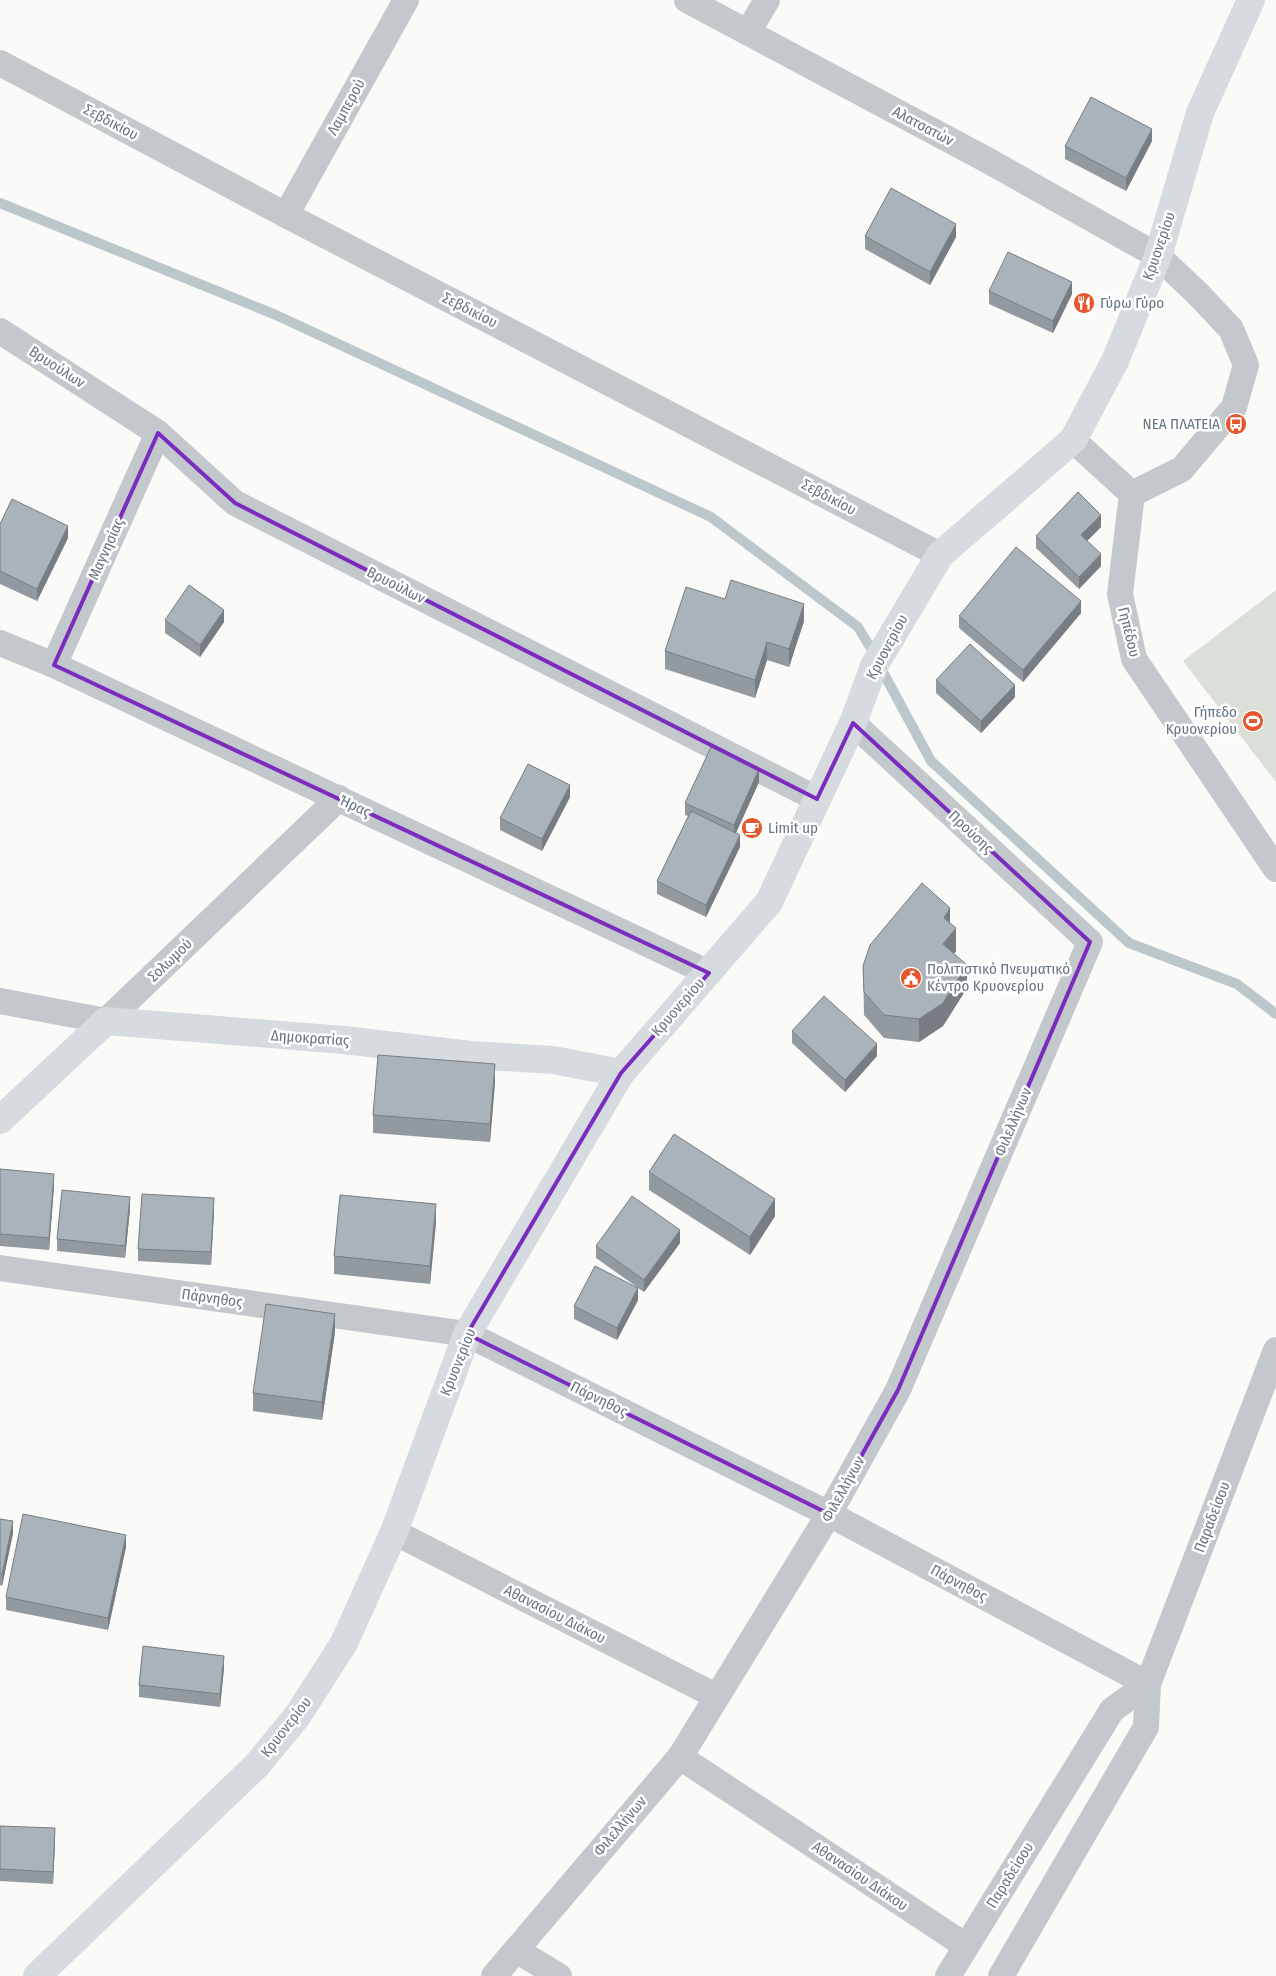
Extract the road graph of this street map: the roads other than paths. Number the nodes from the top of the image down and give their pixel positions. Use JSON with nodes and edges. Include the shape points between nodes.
{"nodes":[{"id":1,"x":406,"y":0,"type":"edge"},
{"id":2,"x":687,"y":0,"type":"edge"},
{"id":3,"x":767,"y":0,"type":"edge"},
{"id":4,"x":1251,"y":0,"type":"edge"},
{"id":5,"x":748,"y":32,"type":"junction"},
{"id":6,"x":0,"y":64,"type":"edge"},
{"id":7,"x":286,"y":215,"type":"junction"},
{"id":8,"x":1158,"y":256,"type":"junction"},
{"id":9,"x":0,"y":331,"type":"edge"},
{"id":10,"x":158,"y":432,"type":"junction"},
{"id":11,"x":1072,"y":440,"type":"junction"},
{"id":12,"x":1132,"y":494,"type":"junction"},
{"id":13,"x":940,"y":555,"type":"junction"},
{"id":14,"x":0,"y":643,"type":"edge"},
{"id":15,"x":54,"y":665,"type":"junction"},
{"id":16,"x":853,"y":723,"type":"junction"},
{"id":17,"x":339,"y":798,"type":"junction"},
{"id":18,"x":817,"y":799,"type":"junction"},
{"id":19,"x":1276,"y":869,"type":"edge"},
{"id":20,"x":1090,"y":942,"type":"joint"},
{"id":21,"x":709,"y":973,"type":"junction"},
{"id":22,"x":0,"y":1001,"type":"edge"},
{"id":23,"x":106,"y":1021,"type":"junction"},
{"id":24,"x":621,"y":1072,"type":"junction"},
{"id":25,"x":0,"y":1120,"type":"edge"},
{"id":26,"x":0,"y":1268,"type":"edge"},
{"id":27,"x":468,"y":1334,"type":"junction"},
{"id":28,"x":1276,"y":1350,"type":"edge"},
{"id":29,"x":829,"y":1514,"type":"junction"},
{"id":30,"x":394,"y":1532,"type":"junction"},
{"id":31,"x":1148,"y":1684,"type":"junction"},
{"id":32,"x":716,"y":1696,"type":"junction"},
{"id":33,"x":680,"y":1756,"type":"junction"},
{"id":34,"x":966,"y":1946,"type":"junction"},
{"id":35,"x":516,"y":1950,"type":"junction"},
{"id":36,"x":37,"y":1976,"type":"edge"},
{"id":37,"x":494,"y":1976,"type":"edge"},
{"id":38,"x":559,"y":1976,"type":"edge"},
{"id":39,"x":948,"y":1976,"type":"edge"},
{"id":40,"x":1002,"y":1976,"type":"edge"}],
"edges":[{"from":1,"to":7,"type":"street","name":"Λαμπερού"},
{"from":2,"to":5,"type":"street","name":"Αλατσατών"},
{"from":3,"to":5,"type":"street"},
{"from":4,"to":8,"type":"main road","name":"Κρυονερίου","via":[[1200,113]]},
{"from":5,"to":8,"type":"street","name":"Αλατσατών"},
{"from":6,"to":7,"type":"street","name":"Σεβδικίου"},
{"from":7,"to":13,"type":"street","name":"Σεβδικίου"},
{"from":8,"to":11,"type":"main road","name":"Κρυονερίου","via":[[1115,361]]},
{"from":8,"to":12,"type":"street","name":"Αλατσατών","via":[[1231,328],[1246,365],[1234,407],[1182,469]]},
{"from":9,"to":10,"type":"street","name":"Βρυούλων"},
{"from":10,"to":15,"type":"street","name":"Μαγνησίας"},
{"from":10,"to":18,"type":"street","name":"Βρυούλων","via":[[235,503]]},
{"from":11,"to":12,"type":"street"},
{"from":11,"to":13,"type":"main road","name":"Κρυονερίου"},
{"from":12,"to":19,"type":"street","name":"Γηπέδου","via":[[1120,594],[1134,659]]},
{"from":13,"to":16,"type":"main road","name":"Κρυονερίου","via":[[874,666]]},
{"from":14,"to":15,"type":"street","name":"Ήρας"},
{"from":15,"to":17,"type":"street","name":"Ήρας"},
{"from":16,"to":18,"type":"main road","name":"Κρυονερίου"},
{"from":16,"to":20,"type":"street","name":"Προύσης"},
{"from":17,"to":21,"type":"street","name":"Ήρας"},
{"from":17,"to":23,"type":"street","name":"Σολωμού"},
{"from":18,"to":21,"type":"main road","name":"Κρυονερίου","via":[[769,902]]},
{"from":20,"to":29,"type":"street","name":"Φιλελλήνων","via":[[898,1390]]},
{"from":21,"to":24,"type":"main road","name":"Κρυονερίου"},
{"from":22,"to":23,"type":"street","name":"Δημοκρατίας"},
{"from":23,"to":24,"type":"main road","name":"Δημοκρατίας","via":[[553,1060]]},
{"from":23,"to":25,"type":"main road","name":"Σολωμού"},
{"from":24,"to":27,"type":"main road","name":"Κρυονερίου"},
{"from":26,"to":27,"type":"street","name":"Πάρνηθος"},
{"from":27,"to":29,"type":"street","name":"Πάρνηθος"},
{"from":27,"to":30,"type":"main road","name":"Κρυονερίου"},
{"from":28,"to":31,"type":"street","name":"Παραδείσου"},
{"from":29,"to":31,"type":"street","name":"Πάρνηθος"},
{"from":29,"to":32,"type":"street","name":"Φιλελλήνων"},
{"from":30,"to":32,"type":"street","name":"Αθανασίου Διάκου"},
{"from":30,"to":36,"type":"main road","name":"Κρυονερίου","via":[[344,1643],[298,1715],[257,1765]]},
{"from":31,"to":34,"type":"street","name":"Παραδείσου","via":[[1112,1710]]},
{"from":31,"to":40,"type":"street","name":"Παραδείσου","via":[[1146,1727]]},
{"from":32,"to":33,"type":"street","name":"Φιλελλήνων"},
{"from":33,"to":34,"type":"street","name":"Αθανασίου Διάκου"},
{"from":33,"to":35,"type":"street","name":"Φιλελλήνων"},
{"from":34,"to":39,"type":"street","name":"Παραδείσου"},
{"from":35,"to":37,"type":"street","name":"Φιλελλήνων"},
{"from":35,"to":38,"type":"street"}]}
